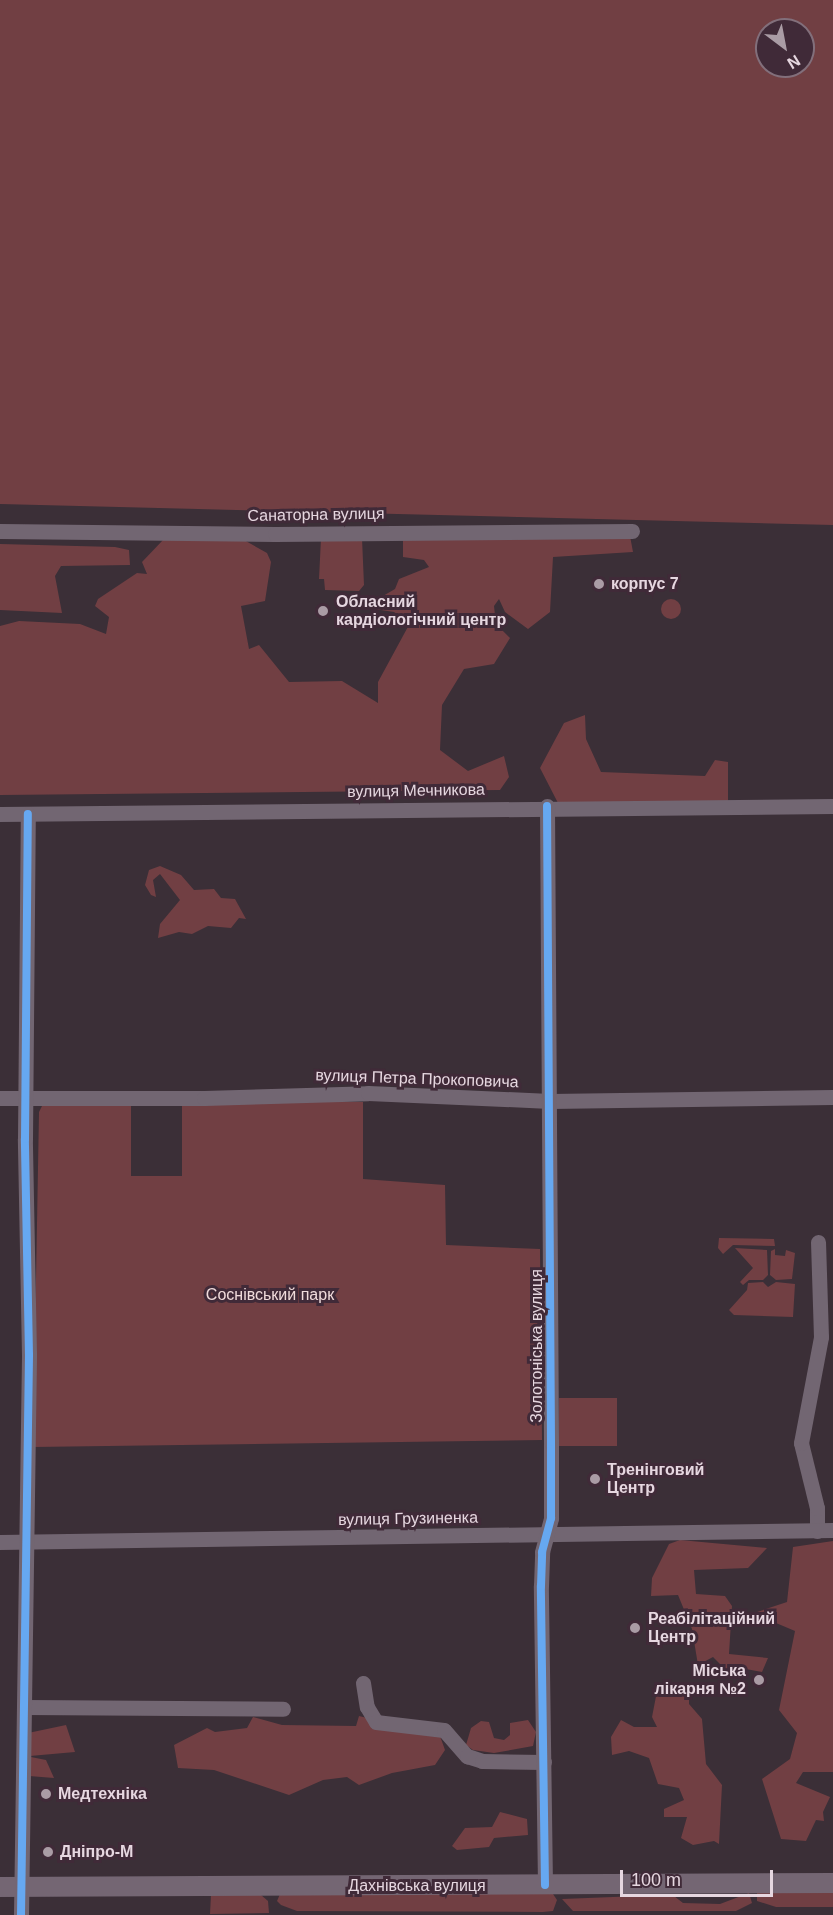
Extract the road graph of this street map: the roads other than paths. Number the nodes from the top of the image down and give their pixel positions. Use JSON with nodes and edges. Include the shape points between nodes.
{"nodes":[{"id":1,"x":0,"y":531,"type":"edge"},
{"id":2,"x":632,"y":531,"type":"dead end"},
{"id":3,"x":547,"y":806,"type":"junction"},
{"id":4,"x":833,"y":806,"type":"edge"},
{"id":5,"x":0,"y":814,"type":"edge"},
{"id":6,"x":28,"y":814,"type":"junction"},
{"id":7,"x":26,"y":1097,"type":"junction"},
{"id":8,"x":833,"y":1097,"type":"edge"},
{"id":9,"x":0,"y":1098,"type":"edge"},
{"id":10,"x":550,"y":1101,"type":"junction"},
{"id":11,"x":818,"y":1242,"type":"dead end"},
{"id":12,"x":833,"y":1530,"type":"edge"},
{"id":13,"x":817,"y":1531,"type":"junction"},
{"id":14,"x":547,"y":1535,"type":"junction"},
{"id":15,"x":0,"y":1542,"type":"edge"},
{"id":16,"x":25,"y":1542,"type":"junction"},
{"id":17,"x":363,"y":1683,"type":"dead end"},
{"id":18,"x":24,"y":1707,"type":"junction"},
{"id":19,"x":283,"y":1709,"type":"dead end"},
{"id":20,"x":544,"y":1762,"type":"junction"},
{"id":21,"x":833,"y":1883,"type":"edge"},
{"id":22,"x":22,"y":1886,"type":"junction"},
{"id":23,"x":545,"y":1886,"type":"junction"},
{"id":24,"x":0,"y":1887,"type":"edge"},
{"id":25,"x":21,"y":1915,"type":"edge"}],
"edges":[{"from":1,"to":2,"type":"street","name":"Санаторна вулиця"},
{"from":3,"to":4,"type":"street","name":"вулиця Мечникова"},
{"from":3,"to":6,"type":"street","name":"вулиця Мечникова"},
{"from":3,"to":10,"type":"street","name":"Золотоніська вулиця"},
{"from":5,"to":6,"type":"street","name":"вулиця Мечникова"},
{"from":6,"to":7,"type":"street"},
{"from":7,"to":9,"type":"street","name":"вулиця Петра Прокоповича"},
{"from":7,"to":10,"type":"street","name":"вулиця Петра Прокоповича","via":[[204,1098],[368,1093]]},
{"from":7,"to":16,"type":"street","via":[[29,1355]]},
{"from":8,"to":10,"type":"street","name":"вулиця Петра Прокоповича"},
{"from":10,"to":14,"type":"street","name":"Золотоніська вулиця","via":[[551,1518]]},
{"from":11,"to":13,"type":"street","via":[[821,1337],[801,1443],[817,1508]]},
{"from":12,"to":13,"type":"street","name":"вулиця Грузиненка"},
{"from":13,"to":14,"type":"street","name":"вулиця Грузиненка"},
{"from":14,"to":16,"type":"street","name":"вулиця Грузиненка"},
{"from":14,"to":20,"type":"street","name":"Золотоніська вулиця","via":[[540,1586]]},
{"from":15,"to":16,"type":"street","name":"вулиця Грузиненка"},
{"from":16,"to":18,"type":"street"},
{"from":17,"to":20,"type":"street","via":[[367,1707],[376,1722],[444,1730],[467,1756],[482,1761]]},
{"from":18,"to":19,"type":"street"},
{"from":18,"to":22,"type":"street"},
{"from":20,"to":23,"type":"street","name":"Золотоніська вулиця"},
{"from":21,"to":23,"type":"main road","name":"Дахнівська вулиця"},
{"from":22,"to":23,"type":"main road","name":"Дахнівська вулиця"},
{"from":22,"to":24,"type":"main road","name":"Дахнівська вулиця"},
{"from":22,"to":25,"type":"street"}]}
